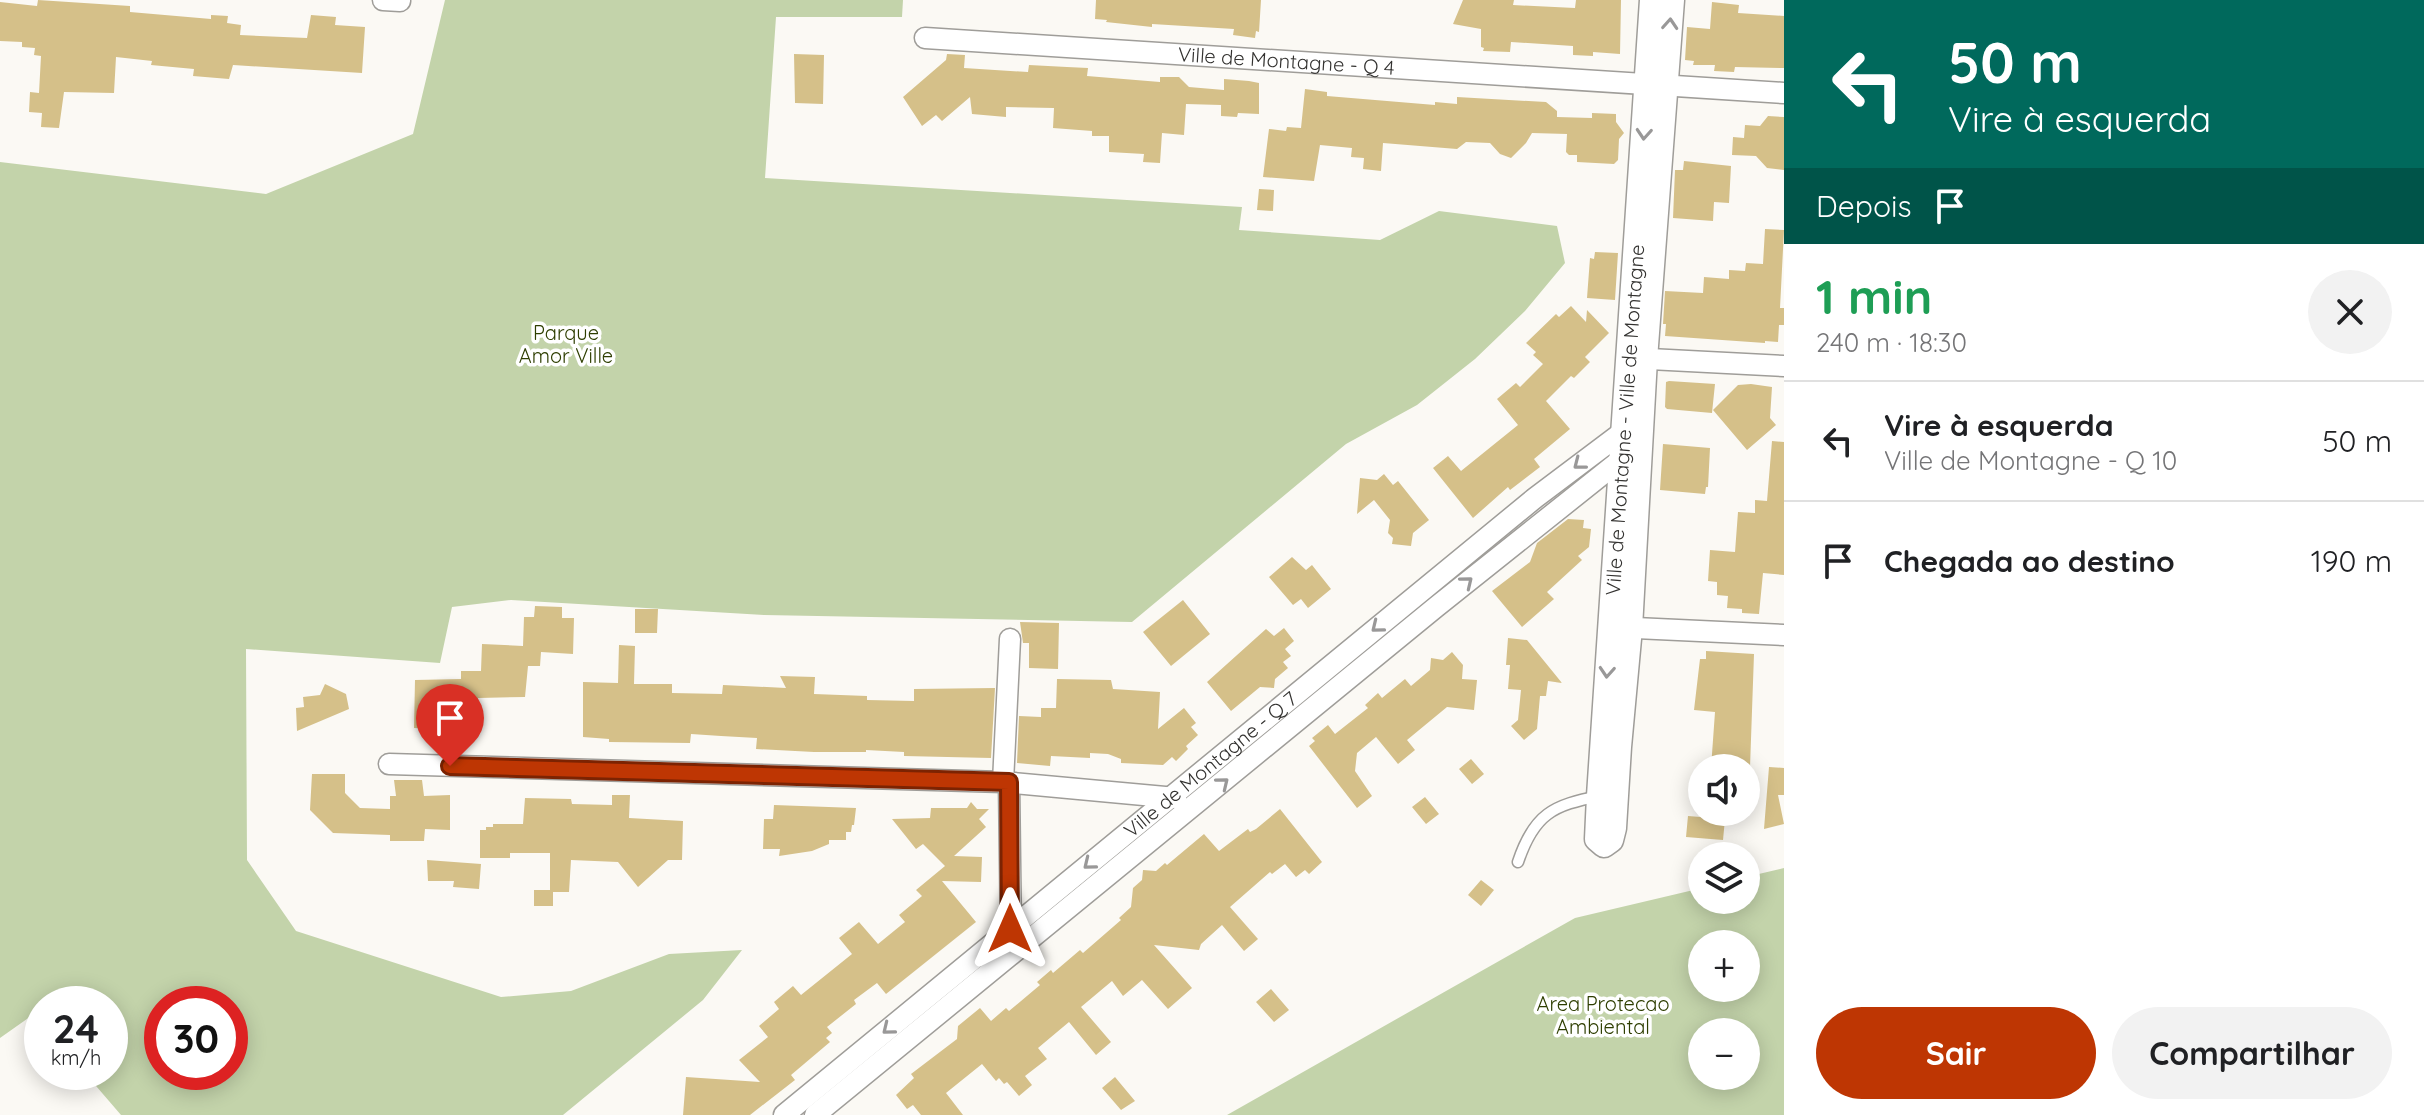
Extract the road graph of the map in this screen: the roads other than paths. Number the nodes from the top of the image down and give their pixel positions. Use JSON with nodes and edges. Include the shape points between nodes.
{"nodes":[{"id":1,"x":1652,"y":0,"type":"edge"},
{"id":2,"x":1672,"y":0,"type":"edge"},
{"id":3,"x":925,"y":38,"type":"dead end"},
{"id":4,"x":1657,"y":84,"type":"junction"},
{"id":5,"x":1784,"y":93,"type":"edge"},
{"id":6,"x":1638,"y":358,"type":"junction"},
{"id":7,"x":1784,"y":366,"type":"edge"},
{"id":8,"x":1632,"y":438,"type":"junction"},
{"id":9,"x":1620,"y":627,"type":"junction"},
{"id":10,"x":1784,"y":635,"type":"edge"},
{"id":11,"x":1010,"y":639,"type":"dead end"},
{"id":12,"x":389,"y":764,"type":"dead end"},
{"id":13,"x":1006,"y":782,"type":"junction"},
{"id":14,"x":1608,"y":795,"type":"junction"},
{"id":15,"x":1171,"y":796,"type":"junction"},
{"id":16,"x":1198,"y":803,"type":"junction"},
{"id":17,"x":1606,"y":834,"type":"dead end"},
{"id":18,"x":1518,"y":862,"type":"dead end"},
{"id":19,"x":1010,"y":929,"type":"junction"},
{"id":20,"x":1012,"y":954,"type":"junction"},
{"id":21,"x":784,"y":1115,"type":"edge"},
{"id":22,"x":815,"y":1115,"type":"edge"}],
"edges":[{"from":1,"to":4,"type":"street","name":"Ville de Montagne - Ville de Montagne"},
{"from":4,"to":2,"type":"street","name":"Ville de Montagne - Ville de Montagne","one_way":true},
{"from":3,"to":4,"type":"street","name":"Ville de Montagne - Q 4"},
{"from":4,"to":5,"type":"street","name":"Ville de Montagne - Q 4"},
{"from":4,"to":6,"type":"street","name":"Ville de Montagne - Ville de Montagne"},
{"from":6,"to":7,"type":"street"},
{"from":6,"to":8,"type":"street","name":"Ville de Montagne - Ville de Montagne"},
{"from":8,"to":9,"type":"street","name":"Ville de Montagne - Ville de Montagne"},
{"from":8,"to":15,"type":"street","name":"Ville de Montagne - Q 7","one_way":true,"via":[[1535,498]]},
{"from":16,"to":8,"type":"street","name":"Ville de Montagne - Q 7","one_way":true},
{"from":9,"to":10,"type":"street"},
{"from":9,"to":14,"type":"street","name":"Ville de Montagne - Ville de Montagne"},
{"from":11,"to":13,"type":"street"},
{"from":12,"to":13,"type":"street"},
{"from":13,"to":15,"type":"street"},
{"from":13,"to":19,"type":"street"},
{"from":14,"to":17,"type":"street","name":"Ville de Montagne - Ville de Montagne"},
{"from":14,"to":18,"type":"lane","via":[[1543,815]]},
{"from":15,"to":16,"type":"street"},
{"from":15,"to":19,"type":"street","name":"Ville de Montagne - Q 7","one_way":true},
{"from":16,"to":20,"type":"street","name":"Ville de Montagne - Q 7"},
{"from":19,"to":20,"type":"street"},
{"from":19,"to":21,"type":"street","name":"Ville de Montagne - Q 7","one_way":true},
{"from":20,"to":22,"type":"street","name":"Ville de Montagne - Q 7"}]}
